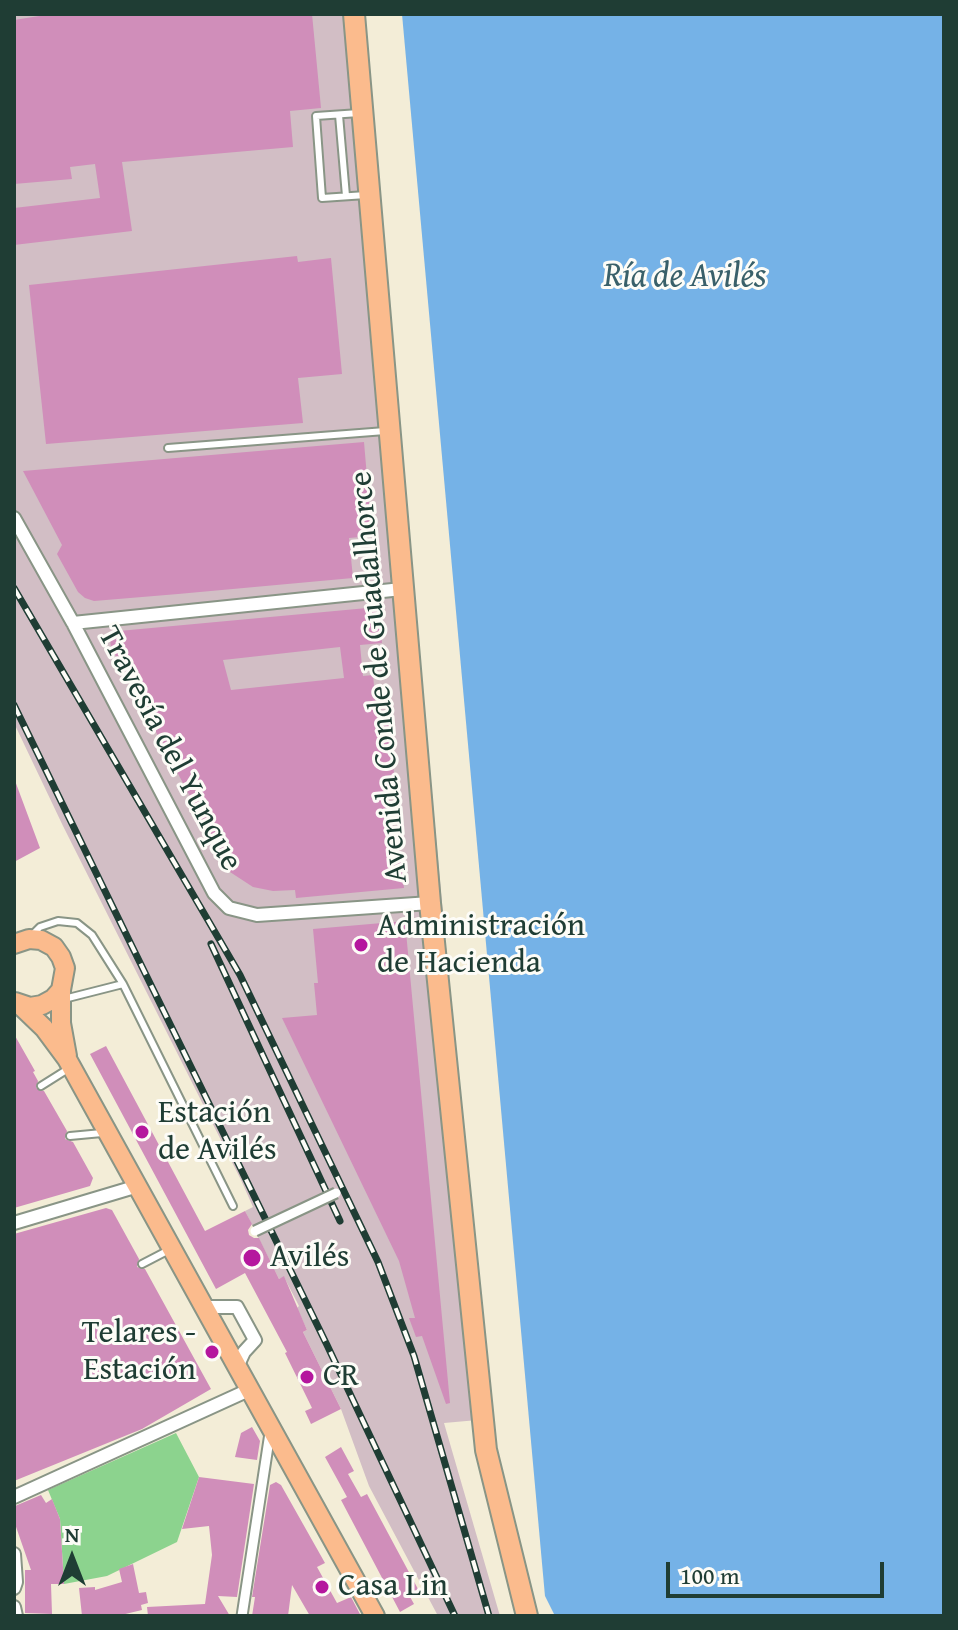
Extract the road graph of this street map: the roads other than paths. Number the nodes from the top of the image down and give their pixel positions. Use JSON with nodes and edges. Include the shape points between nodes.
{"nodes":[{"id":1,"x":354,"y":14,"type":"edge"},
{"id":2,"x":362,"y":113,"type":"junction"},
{"id":3,"x":339,"y":115,"type":"junction"},
{"id":4,"x":369,"y":195,"type":"junction"},
{"id":5,"x":346,"y":196,"type":"junction"},
{"id":6,"x":389,"y":431,"type":"junction"},
{"id":7,"x":168,"y":448,"type":"dead end"},
{"id":8,"x":14,"y":518,"type":"edge"},
{"id":9,"x":402,"y":589,"type":"junction"},
{"id":10,"x":73,"y":623,"type":"junction"},
{"id":11,"x":430,"y":903,"type":"junction"},
{"id":12,"x":19,"y":937,"type":"edge"},
{"id":13,"x":123,"y":984,"type":"junction"},
{"id":14,"x":81,"y":995,"type":"junction"},
{"id":15,"x":55,"y":998,"type":"junction"},
{"id":16,"x":16,"y":1003,"type":"edge"},
{"id":17,"x":61,"y":1023,"type":"junction"},
{"id":18,"x":69,"y":1063,"type":"junction"},
{"id":19,"x":41,"y":1086,"type":"dead end"},
{"id":20,"x":108,"y":1132,"type":"junction"},
{"id":21,"x":70,"y":1136,"type":"dead end"},
{"id":22,"x":138,"y":1186,"type":"junction"},
{"id":23,"x":336,"y":1193,"type":"dead end"},
{"id":24,"x":233,"y":1206,"type":"dead end"},
{"id":25,"x":14,"y":1223,"type":"edge"},
{"id":26,"x":255,"y":1231,"type":"dead end"},
{"id":27,"x":172,"y":1248,"type":"junction"},
{"id":28,"x":142,"y":1264,"type":"dead end"},
{"id":29,"x":205,"y":1307,"type":"junction"},
{"id":30,"x":238,"y":1365,"type":"junction"},
{"id":31,"x":251,"y":1389,"type":"junction"},
{"id":32,"x":271,"y":1426,"type":"junction"},
{"id":33,"x":14,"y":1497,"type":"edge"},
{"id":34,"x":14,"y":1554,"type":"edge"},
{"id":35,"x":14,"y":1588,"type":"edge"},
{"id":36,"x":14,"y":1607,"type":"edge"},
{"id":37,"x":16,"y":1616,"type":"edge"},
{"id":38,"x":242,"y":1616,"type":"edge"},
{"id":39,"x":375,"y":1616,"type":"edge"},
{"id":40,"x":527,"y":1616,"type":"edge"}],
"edges":[{"from":1,"to":2,"type":"highway","name":"Avenida Conde de Guadalhorce"},
{"from":2,"to":3,"type":"lane"},
{"from":2,"to":4,"type":"highway","name":"Avenida Conde de Guadalhorce"},
{"from":3,"to":5,"type":"lane"},
{"from":3,"to":5,"type":"lane","via":[[316,116],[322,198]]},
{"from":4,"to":5,"type":"lane"},
{"from":4,"to":6,"type":"highway","name":"Avenida Conde de Guadalhorce"},
{"from":6,"to":7,"type":"lane"},
{"from":6,"to":9,"type":"highway","name":"Avenida Conde de Guadalhorce"},
{"from":8,"to":10,"type":"street","name":"Travesía del Yunque"},
{"from":9,"to":10,"type":"street"},
{"from":9,"to":11,"type":"highway","name":"Avenida Conde de Guadalhorce"},
{"from":10,"to":11,"type":"street","name":"Travesía del Yunque","via":[[214,893],[229,908],[257,915]]},
{"from":11,"to":40,"type":"highway","name":"Avenida Conde de Guadalhorce","via":[[486,1450]]},
{"from":12,"to":13,"type":"lane","via":[[49,923],[77,923],[92,935]]},
{"from":12,"to":15,"type":"main road","via":[[41,940],[61,957],[65,968]]},
{"from":13,"to":14,"type":"lane"},
{"from":13,"to":24,"type":"lane"},
{"from":14,"to":15,"type":"lane"},
{"from":14,"to":17,"type":"lane"},
{"from":15,"to":16,"type":"main road","via":[[30,1007]]},
{"from":15,"to":17,"type":"main road"},
{"from":16,"to":18,"type":"main road","via":[[44,1028]]},
{"from":17,"to":18,"type":"main road"},
{"from":18,"to":19,"type":"lane"},
{"from":18,"to":20,"type":"main road"},
{"from":20,"to":21,"type":"lane"},
{"from":20,"to":22,"type":"main road"},
{"from":22,"to":25,"type":"street"},
{"from":22,"to":27,"type":"main road"},
{"from":23,"to":26,"type":"street","bridge":true},
{"from":27,"to":28,"type":"lane"},
{"from":27,"to":29,"type":"main road"},
{"from":29,"to":30,"type":"main road"},
{"from":29,"to":30,"type":"street","via":[[237,1307],[255,1340]]},
{"from":30,"to":31,"type":"main road"},
{"from":31,"to":32,"type":"main road"},
{"from":31,"to":33,"type":"street"},
{"from":32,"to":38,"type":"street"},
{"from":32,"to":39,"type":"main road"},
{"from":34,"to":35,"type":"street"},
{"from":36,"to":37,"type":"street"}]}
